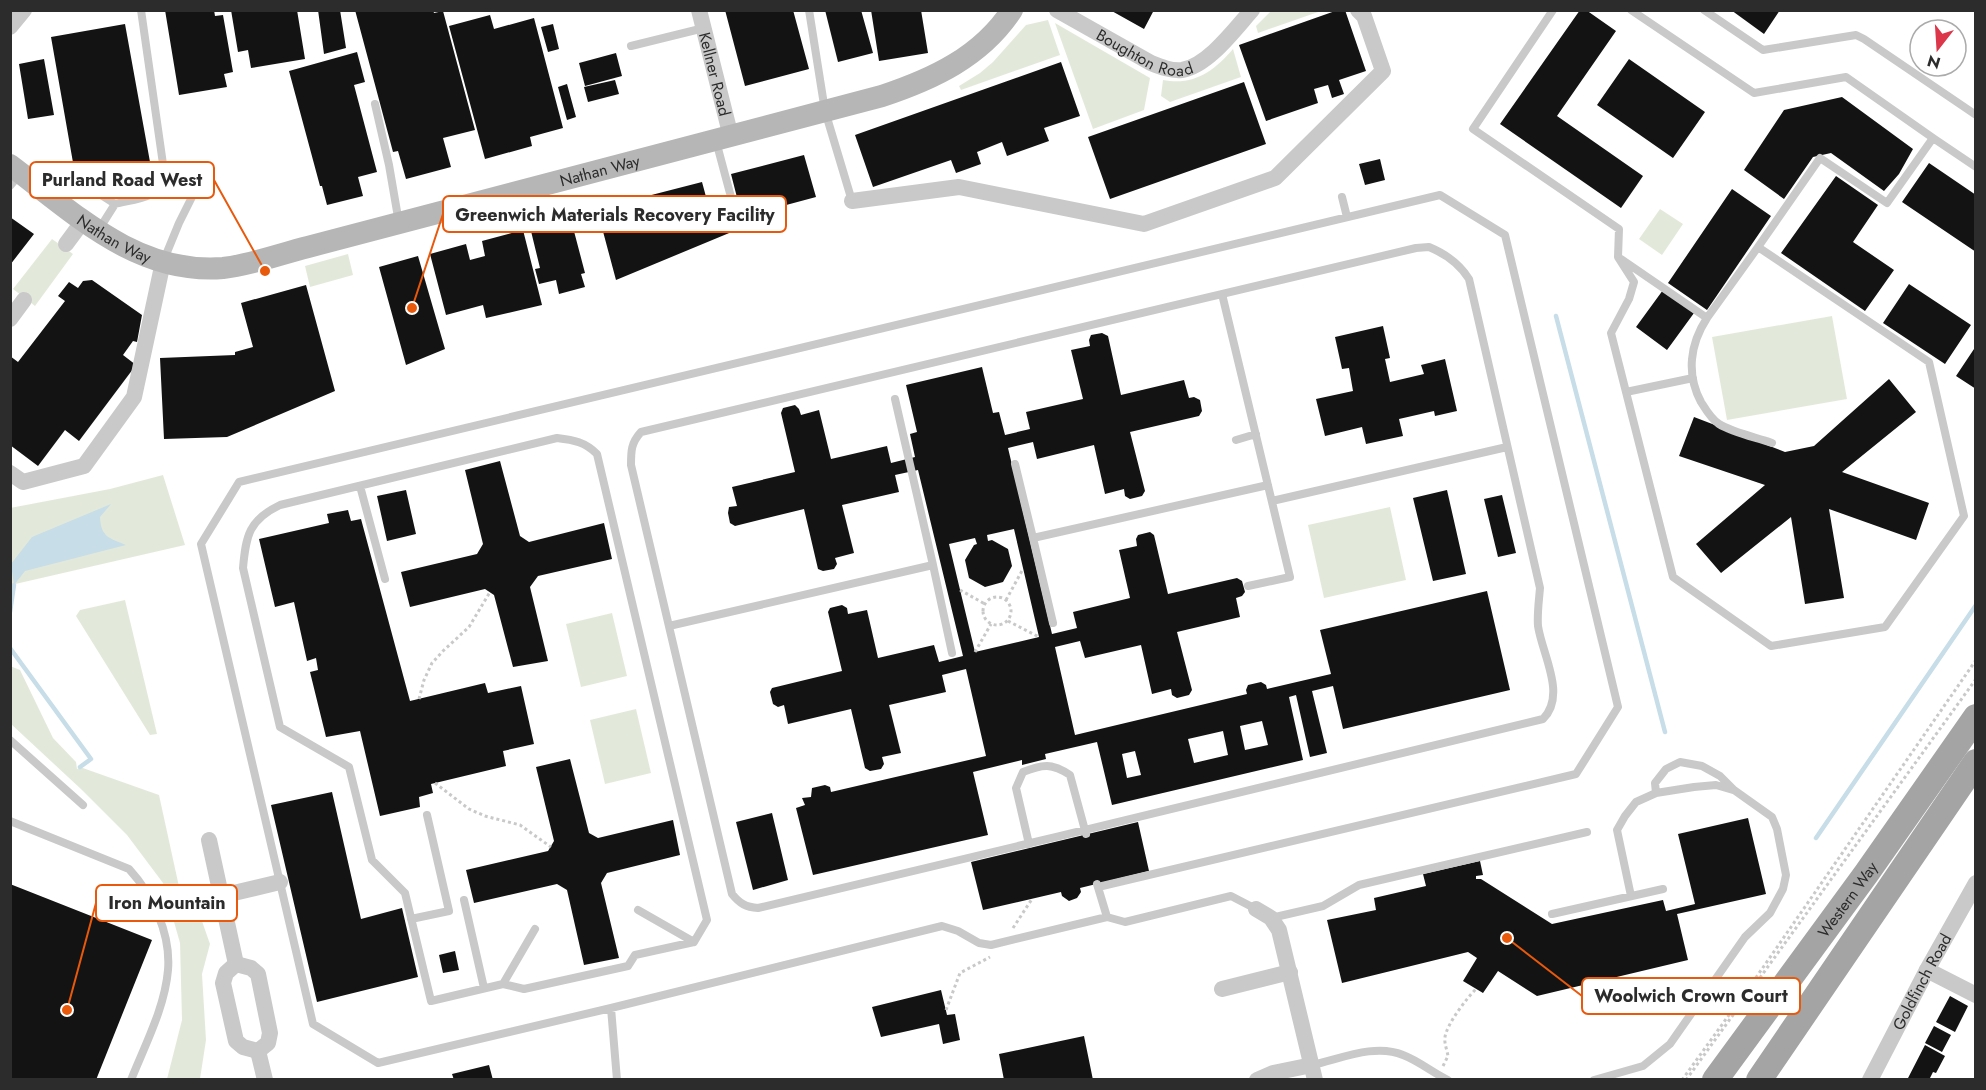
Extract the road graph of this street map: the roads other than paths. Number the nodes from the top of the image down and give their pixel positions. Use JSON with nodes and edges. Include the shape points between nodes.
{"nodes":[{"id":1,"x":24,"y":10,"type":"edge"},
{"id":2,"x":141,"y":10,"type":"edge"},
{"id":3,"x":699,"y":10,"type":"edge"},
{"id":4,"x":809,"y":10,"type":"edge"},
{"id":5,"x":1012,"y":10,"type":"edge"},
{"id":6,"x":1057,"y":10,"type":"edge"},
{"id":7,"x":1252,"y":10,"type":"edge"},
{"id":8,"x":1358,"y":10,"type":"edge"},
{"id":9,"x":1553,"y":10,"type":"edge"},
{"id":10,"x":1632,"y":10,"type":"edge"},
{"id":11,"x":1704,"y":10,"type":"edge"},
{"id":12,"x":10,"y":27,"type":"edge"},
{"id":13,"x":704,"y":28,"type":"junction"},
{"id":14,"x":631,"y":46,"type":"dead end"},
{"id":15,"x":375,"y":104,"type":"dead end"},
{"id":16,"x":825,"y":111,"type":"junction"},
{"id":17,"x":1976,"y":115,"type":"edge"},
{"id":18,"x":1933,"y":138,"type":"junction"},
{"id":19,"x":723,"y":139,"type":"junction"},
{"id":20,"x":1976,"y":167,"type":"edge"},
{"id":21,"x":14,"y":175,"type":"edge"},
{"id":22,"x":79,"y":181,"type":"dead end"},
{"id":23,"x":195,"y":191,"type":"dead end"},
{"id":24,"x":1342,"y":197,"type":"dead end"},
{"id":25,"x":852,"y":201,"type":"joint"},
{"id":26,"x":115,"y":204,"type":"junction"},
{"id":27,"x":735,"y":212,"type":"dead end"},
{"id":28,"x":1347,"y":217,"type":"junction"},
{"id":29,"x":399,"y":223,"type":"junction"},
{"id":30,"x":90,"y":226,"type":"junction"},
{"id":31,"x":66,"y":244,"type":"dead end"},
{"id":32,"x":1758,"y":247,"type":"junction"},
{"id":33,"x":1618,"y":257,"type":"junction"},
{"id":34,"x":163,"y":262,"type":"junction"},
{"id":35,"x":1222,"y":294,"type":"junction"},
{"id":36,"x":24,"y":300,"type":"dead end"},
{"id":37,"x":1707,"y":318,"type":"junction"},
{"id":38,"x":10,"y":319,"type":"edge"},
{"id":39,"x":1693,"y":378,"type":"junction"},
{"id":40,"x":1626,"y":392,"type":"junction"},
{"id":41,"x":895,"y":399,"type":"dead end"},
{"id":42,"x":1256,"y":434,"type":"junction"},
{"id":43,"x":1236,"y":440,"type":"dead end"},
{"id":44,"x":1772,"y":443,"type":"dead end"},
{"id":45,"x":1507,"y":447,"type":"junction"},
{"id":46,"x":1015,"y":464,"type":"dead end"},
{"id":47,"x":10,"y":473,"type":"edge"},
{"id":48,"x":1268,"y":484,"type":"junction"},
{"id":49,"x":360,"y":486,"type":"junction"},
{"id":50,"x":1272,"y":501,"type":"junction"},
{"id":51,"x":1033,"y":538,"type":"junction"},
{"id":52,"x":933,"y":565,"type":"junction"},
{"id":53,"x":385,"y":579,"type":"dead end"},
{"id":54,"x":1248,"y":586,"type":"dead end"},
{"id":55,"x":1053,"y":623,"type":"dead end"},
{"id":56,"x":669,"y":626,"type":"junction"},
{"id":57,"x":952,"y":653,"type":"dead end"},
{"id":58,"x":1976,"y":717,"type":"edge"},
{"id":59,"x":10,"y":740,"type":"edge"},
{"id":60,"x":1976,"y":762,"type":"edge"},
{"id":61,"x":1734,"y":790,"type":"junction"},
{"id":62,"x":1656,"y":793,"type":"junction"},
{"id":63,"x":83,"y":805,"type":"dead end"},
{"id":64,"x":427,"y":815,"type":"dead end"},
{"id":65,"x":10,"y":821,"type":"edge"},
{"id":66,"x":1587,"y":832,"type":"dead end"},
{"id":67,"x":1085,"y":833,"type":"junction"},
{"id":68,"x":209,"y":840,"type":"dead end"},
{"id":69,"x":1029,"y":844,"type":"junction"},
{"id":70,"x":280,"y":882,"type":"junction"},
{"id":71,"x":1976,"y":884,"type":"edge"},
{"id":72,"x":1663,"y":889,"type":"dead end"},
{"id":73,"x":221,"y":896,"type":"junction"},
{"id":74,"x":1630,"y":896,"type":"junction"},
{"id":75,"x":464,"y":900,"type":"dead end"},
{"id":76,"x":638,"y":910,"type":"dead end"},
{"id":77,"x":1263,"y":914,"type":"junction"},
{"id":78,"x":1552,"y":914,"type":"dead end"},
{"id":79,"x":1107,"y":917,"type":"junction"},
{"id":80,"x":411,"y":919,"type":"junction"},
{"id":81,"x":535,"y":929,"type":"dead end"},
{"id":82,"x":694,"y":942,"type":"junction"},
{"id":83,"x":236,"y":964,"type":"junction"},
{"id":84,"x":1927,"y":970,"type":"junction"},
{"id":85,"x":1290,"y":972,"type":"junction"},
{"id":86,"x":503,"y":984,"type":"junction"},
{"id":87,"x":484,"y":988,"type":"junction"},
{"id":88,"x":1222,"y":989,"type":"dead end"},
{"id":89,"x":1976,"y":995,"type":"edge"},
{"id":90,"x":611,"y":1008,"type":"junction"},
{"id":91,"x":258,"y":1051,"type":"junction"},
{"id":92,"x":1314,"y":1072,"type":"edge"},
{"id":93,"x":1762,"y":1076,"type":"edge"},
{"id":94,"x":131,"y":1080,"type":"edge"},
{"id":95,"x":265,"y":1080,"type":"edge"},
{"id":96,"x":617,"y":1080,"type":"edge"},
{"id":97,"x":1257,"y":1080,"type":"edge"},
{"id":98,"x":1448,"y":1080,"type":"edge"},
{"id":99,"x":1594,"y":1080,"type":"edge"},
{"id":100,"x":1715,"y":1080,"type":"edge"},
{"id":101,"x":1870,"y":1080,"type":"edge"}],
"edges":[{"from":1,"to":12,"type":"street"},
{"from":2,"to":26,"type":"lane","via":[[165,178],[156,193]]},
{"from":3,"to":13,"type":"street","name":"Kellner Road"},
{"from":4,"to":16,"type":"lane"},
{"from":5,"to":16,"type":"street","name":"Nathan Way","via":[[974,52],[937,75],[893,93]]},
{"from":6,"to":7,"type":"street","name":"Boughton Road","via":[[1150,63],[1182,70],[1209,56]]},
{"from":8,"to":25,"type":"street","via":[[1364,16],[1383,71],[1275,178],[1144,224],[959,187]]},
{"from":9,"to":33,"type":"lane","via":[[1473,129],[1619,230]]},
{"from":10,"to":18,"type":"lane","via":[[1754,93],[1846,77]]},
{"from":11,"to":17,"type":"lane","via":[[1763,50],[1856,35]]},
{"from":13,"to":14,"type":"lane"},
{"from":13,"to":19,"type":"street","name":"Kellner Road"},
{"from":15,"to":29,"type":"lane"},
{"from":16,"to":19,"type":"street","name":"Nathan Way"},
{"from":16,"to":25,"type":"lane"},
{"from":18,"to":20,"type":"lane"},
{"from":18,"to":32,"type":"lane","via":[[1887,203],[1820,158]]},
{"from":19,"to":27,"type":"lane"},
{"from":19,"to":29,"type":"street","name":"Nathan Way"},
{"from":21,"to":30,"type":"street","name":"Nathan Way"},
{"from":22,"to":26,"type":"lane"},
{"from":23,"to":34,"type":"lane"},
{"from":24,"to":28,"type":"lane"},
{"from":26,"to":30,"type":"lane"},
{"from":28,"to":70,"type":"lane","via":[[239,482],[201,544]]},
{"from":28,"to":79,"type":"lane","via":[[1440,195],[1505,236],[1618,707],[1576,774],[1097,885]]},
{"from":29,"to":34,"type":"street","name":"Nathan Way","via":[[224,268]]},
{"from":30,"to":31,"type":"street"},
{"from":30,"to":34,"type":"street","name":"Nathan Way","via":[[132,251]]},
{"from":32,"to":37,"type":"lane"},
{"from":32,"to":40,"type":"lane","via":[[1929,362],[1964,516],[1885,627],[1772,646],[1673,577]]},
{"from":33,"to":37,"type":"lane"},
{"from":33,"to":40,"type":"lane","via":[[1634,282],[1611,333]]},
{"from":34,"to":47,"type":"street","via":[[134,397],[128,406],[84,466],[23,482]]},
{"from":35,"to":42,"type":"lane"},
{"from":35,"to":45,"type":"lane","via":[[1416,248],[1438,250],[1462,267],[1468,279]]},
{"from":35,"to":56,"type":"lane","via":[[641,432],[633,440],[631,465]]},
{"from":36,"to":38,"type":"street"},
{"from":37,"to":39,"type":"lane","via":[[1693,350]]},
{"from":39,"to":40,"type":"lane"},
{"from":39,"to":44,"type":"lane","via":[[1707,413],[1718,423]]},
{"from":41,"to":52,"type":"lane"},
{"from":42,"to":43,"type":"lane"},
{"from":42,"to":48,"type":"lane"},
{"from":45,"to":50,"type":"lane"},
{"from":45,"to":67,"type":"lane","via":[[1540,588],[1538,625],[1553,699],[1551,711],[1544,719]]},
{"from":46,"to":51,"type":"lane"},
{"from":48,"to":50,"type":"lane"},
{"from":48,"to":51,"type":"lane"},
{"from":49,"to":53,"type":"lane"},
{"from":49,"to":80,"type":"lane","via":[[280,505],[264,513],[253,524],[245,543],[243,567],[280,727],[349,767],[372,860],[405,893]]},
{"from":49,"to":82,"type":"lane","via":[[557,438],[588,445],[597,454],[707,920]]},
{"from":50,"to":54,"type":"lane","via":[[1290,577]]},
{"from":51,"to":55,"type":"lane"},
{"from":52,"to":56,"type":"lane"},
{"from":52,"to":57,"type":"lane"},
{"from":56,"to":69,"type":"lane","via":[[732,894],[740,903],[758,908]]},
{"from":58,"to":100,"type":"main road","name":"Western Way"},
{"from":59,"to":63,"type":"lane"},
{"from":60,"to":93,"type":"main road","name":"Western Way"},
{"from":61,"to":62,"type":"lane","via":[[1716,785]]},
{"from":61,"to":62,"type":"lane","via":[[1702,766],[1680,762],[1666,769],[1655,783]]},
{"from":61,"to":99,"type":"lane","via":[[1772,817],[1777,829],[1786,875],[1778,901],[1745,937],[1670,1044],[1643,1066]]},
{"from":62,"to":74,"type":"lane","via":[[1636,802],[1617,830]]},
{"from":64,"to":80,"type":"lane","via":[[449,911]]},
{"from":65,"to":94,"type":"lane","via":[[129,868],[156,906],[169,969],[161,1005]]},
{"from":66,"to":77,"type":"lane","via":[[1359,885],[1323,906]]},
{"from":67,"to":69,"type":"lane"},
{"from":67,"to":69,"type":"lane","via":[[1070,775],[1058,766],[1040,765],[1023,772],[1016,788]]},
{"from":68,"to":73,"type":"street"},
{"from":70,"to":73,"type":"street"},
{"from":70,"to":90,"type":"lane","via":[[313,1024],[378,1063]]},
{"from":71,"to":84,"type":"street","name":"Goldfinch Road"},
{"from":72,"to":74,"type":"lane"},
{"from":73,"to":83,"type":"street"},
{"from":74,"to":78,"type":"lane"},
{"from":75,"to":87,"type":"lane"},
{"from":76,"to":82,"type":"lane"},
{"from":77,"to":79,"type":"lane","via":[[1230,896],[1125,922]]},
{"from":77,"to":85,"type":"street","via":[[1279,930]]},
{"from":79,"to":90,"type":"lane","via":[[991,945],[942,926]]},
{"from":80,"to":87,"type":"lane","via":[[431,1001]]},
{"from":81,"to":86,"type":"lane"},
{"from":82,"to":86,"type":"lane","via":[[635,955],[628,966],[524,989]]},
{"from":83,"to":91,"type":"street","via":[[258,974],[270,1033],[268,1043]]},
{"from":83,"to":91,"type":"street","via":[[226,973],[223,983],[236,1041]]},
{"from":84,"to":89,"type":"street"},
{"from":84,"to":101,"type":"street","name":"Goldfinch Road"},
{"from":85,"to":88,"type":"street"},
{"from":85,"to":92,"type":"street"},
{"from":86,"to":87,"type":"lane"},
{"from":90,"to":96,"type":"lane"},
{"from":91,"to":95,"type":"street"},
{"from":92,"to":97,"type":"street","via":[[1273,1073]]},
{"from":92,"to":98,"type":"lane","via":[[1372,1051],[1391,1051]]}]}
